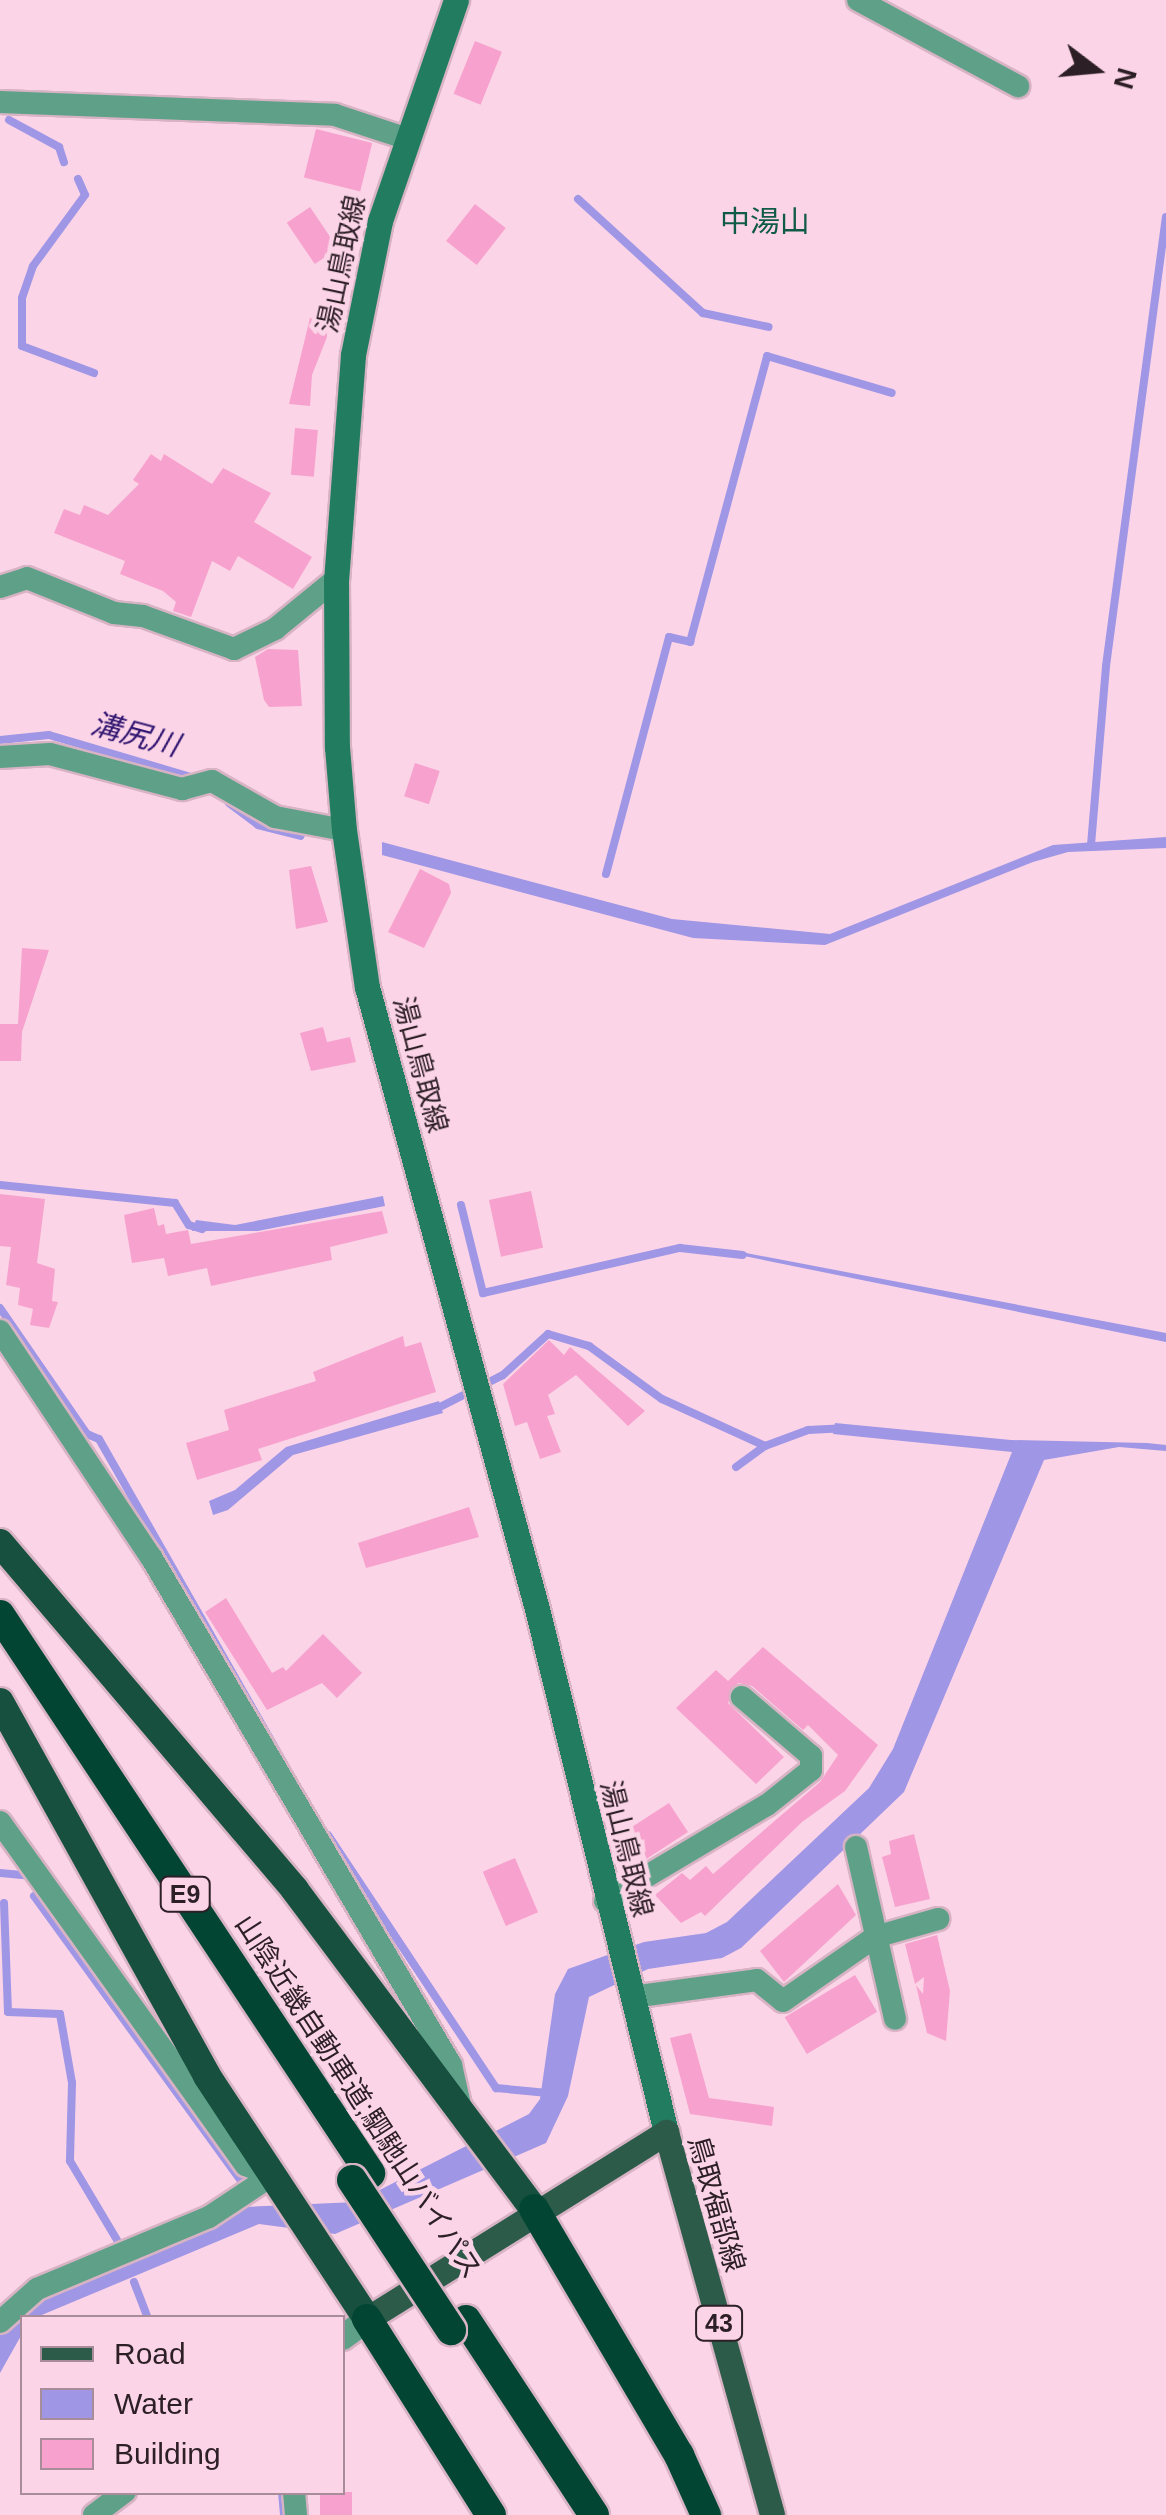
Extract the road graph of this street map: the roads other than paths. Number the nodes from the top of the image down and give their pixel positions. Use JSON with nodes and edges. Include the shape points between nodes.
{"nodes":[{"id":1,"x":456,"y":0,"type":"edge"},
{"id":2,"x":858,"y":0,"type":"edge"},
{"id":3,"x":1018,"y":86,"type":"dead end"},
{"id":4,"x":0,"y":102,"type":"edge"},
{"id":5,"x":405,"y":138,"type":"junction"},
{"id":6,"x":336,"y":579,"type":"junction"},
{"id":7,"x":0,"y":586,"type":"edge"},
{"id":8,"x":0,"y":757,"type":"edge"},
{"id":9,"x":344,"y":830,"type":"junction"},
{"id":10,"x":0,"y":1331,"type":"edge"},
{"id":11,"x":0,"y":1543,"type":"edge"},
{"id":12,"x":0,"y":1615,"type":"edge"},
{"id":13,"x":0,"y":1642,"type":"edge"},
{"id":14,"x":742,"y":1697,"type":"dead end"},
{"id":15,"x":0,"y":1702,"type":"edge"},
{"id":16,"x":0,"y":1822,"type":"edge"},
{"id":17,"x":856,"y":1847,"type":"dead end"},
{"id":18,"x":605,"y":1901,"type":"junction"},
{"id":19,"x":938,"y":1919,"type":"dead end"},
{"id":20,"x":875,"y":1937,"type":"junction"},
{"id":21,"x":632,"y":1997,"type":"junction"},
{"id":22,"x":895,"y":2019,"type":"dead end"},
{"id":23,"x":468,"y":2115,"type":"junction"},
{"id":24,"x":666,"y":2132,"type":"junction"},
{"id":25,"x":361,"y":2176,"type":"junction"},
{"id":26,"x":278,"y":2188,"type":"junction"},
{"id":27,"x":534,"y":2209,"type":"junction"},
{"id":28,"x":0,"y":2322,"type":"edge"},
{"id":29,"x":458,"y":2325,"type":"junction"},
{"id":30,"x":355,"y":2328,"type":"edge"},
{"id":31,"x":121,"y":2495,"type":"edge"},
{"id":32,"x":94,"y":2515,"type":"edge"},
{"id":33,"x":491,"y":2515,"type":"edge"},
{"id":34,"x":569,"y":2515,"type":"edge"},
{"id":35,"x":594,"y":2515,"type":"edge"},
{"id":36,"x":706,"y":2515,"type":"edge"},
{"id":37,"x":772,"y":2515,"type":"edge"}],
"edges":[{"from":1,"to":5,"type":"main road","name":"湯山鳥取線"},
{"from":2,"to":3,"type":"street"},
{"from":4,"to":5,"type":"street","via":[[334,115]]},
{"from":5,"to":6,"type":"main road","name":"湯山鳥取線","via":[[353,354]]},
{"from":6,"to":7,"type":"street","via":[[275,630],[234,648],[143,616],[114,613],[27,578]]},
{"from":6,"to":9,"type":"main road","name":"湯山鳥取線","via":[[336,747]]},
{"from":8,"to":9,"type":"street","via":[[50,754],[182,789],[212,782],[275,816]]},
{"from":9,"to":18,"type":"main road","name":"湯山鳥取線","via":[[368,987],[536,1608]]},
{"from":10,"to":23,"type":"street","via":[[151,1557],[451,2065]]},
{"from":11,"to":23,"type":"highway","via":[[295,1890]]},
{"from":12,"to":25,"type":"highway","name":"山陰近畿自動車道;駟馳山バイパス","number":"E9"},
{"from":13,"to":25,"type":"highway","name":"山陰近畿自動車道;駟馳山バイパス","number":"E9"},
{"from":14,"to":18,"type":"street","via":[[811,1756],[811,1770],[766,1806]]},
{"from":15,"to":26,"type":"highway","via":[[207,2076]]},
{"from":16,"to":26,"type":"street","via":[[246,2165]]},
{"from":17,"to":20,"type":"street"},
{"from":18,"to":21,"type":"main road","name":"湯山鳥取線"},
{"from":19,"to":20,"type":"street"},
{"from":20,"to":21,"type":"street","via":[[782,2001],[757,1980]]},
{"from":20,"to":22,"type":"street"},
{"from":21,"to":24,"type":"main road","name":"湯山鳥取線"},
{"from":23,"to":27,"type":"highway"},
{"from":24,"to":27,"type":"main road","name":"鳥取福部線"},
{"from":24,"to":37,"type":"main road","name":"鳥取福部線","number":"43"},
{"from":25,"to":29,"type":"highway","name":"山陰近畿自動車道;駟馳山バイパス","number":"E9"},
{"from":26,"to":28,"type":"street","via":[[37,2289]]},
{"from":26,"to":30,"type":"highway","via":[[316,2243]]},
{"from":27,"to":30,"type":"main road","name":"鳥取福部線"},
{"from":27,"to":36,"type":"highway","via":[[679,2456]]},
{"from":29,"to":34,"type":"highway","name":"山陰近畿自動車道;駟馳山バイパス","number":"E9"},
{"from":29,"to":35,"type":"highway","name":"山陰近畿自動車道;駟馳山バイパス","number":"E9"},
{"from":30,"to":33,"type":"highway"},
{"from":31,"to":32,"type":"street"}]}
